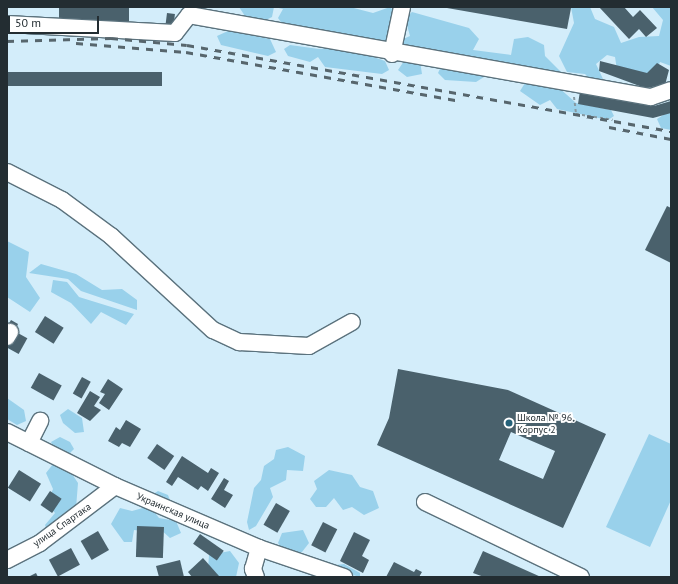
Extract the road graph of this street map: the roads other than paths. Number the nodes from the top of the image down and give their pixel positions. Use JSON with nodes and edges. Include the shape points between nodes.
{"nodes":[{"id":1,"x":402,"y":7,"type":"edge"},
{"id":2,"x":189,"y":11,"type":"edge"},
{"id":3,"x":7,"y":24,"type":"edge"},
{"id":4,"x":392,"y":54,"type":"junction"},
{"id":5,"x":671,"y":90,"type":"edge"},
{"id":6,"x":7,"y":172,"type":"edge"},
{"id":7,"x":352,"y":322,"type":"dead end"},
{"id":8,"x":40,"y":421,"type":"dead end"},
{"id":9,"x":7,"y":432,"type":"edge"},
{"id":10,"x":29,"y":443,"type":"junction"},
{"id":11,"x":115,"y":486,"type":"junction"},
{"id":12,"x":425,"y":502,"type":"dead end"},
{"id":13,"x":259,"y":548,"type":"junction"},
{"id":14,"x":7,"y":560,"type":"edge"},
{"id":15,"x":251,"y":574,"type":"edge"},
{"id":16,"x":344,"y":577,"type":"edge"},
{"id":17,"x":581,"y":577,"type":"edge"}],
"edges":[{"from":1,"to":4,"type":"street"},
{"from":2,"to":3,"type":"street","via":[[175,33]]},
{"from":2,"to":4,"type":"street"},
{"from":4,"to":5,"type":"street","via":[[651,97]]},
{"from":6,"to":7,"type":"street","via":[[62,200],[111,236],[213,330],[239,342],[309,346]]},
{"from":8,"to":10,"type":"street"},
{"from":9,"to":10,"type":"street","name":"Украинская улица"},
{"from":10,"to":11,"type":"street","name":"Украинская улица"},
{"from":11,"to":13,"type":"street","name":"Украинская улица"},
{"from":11,"to":14,"type":"street","name":"улица Спартака","via":[[40,543]]},
{"from":12,"to":17,"type":"street"},
{"from":13,"to":15,"type":"street"},
{"from":13,"to":16,"type":"street","name":"Украинская улица"}]}
